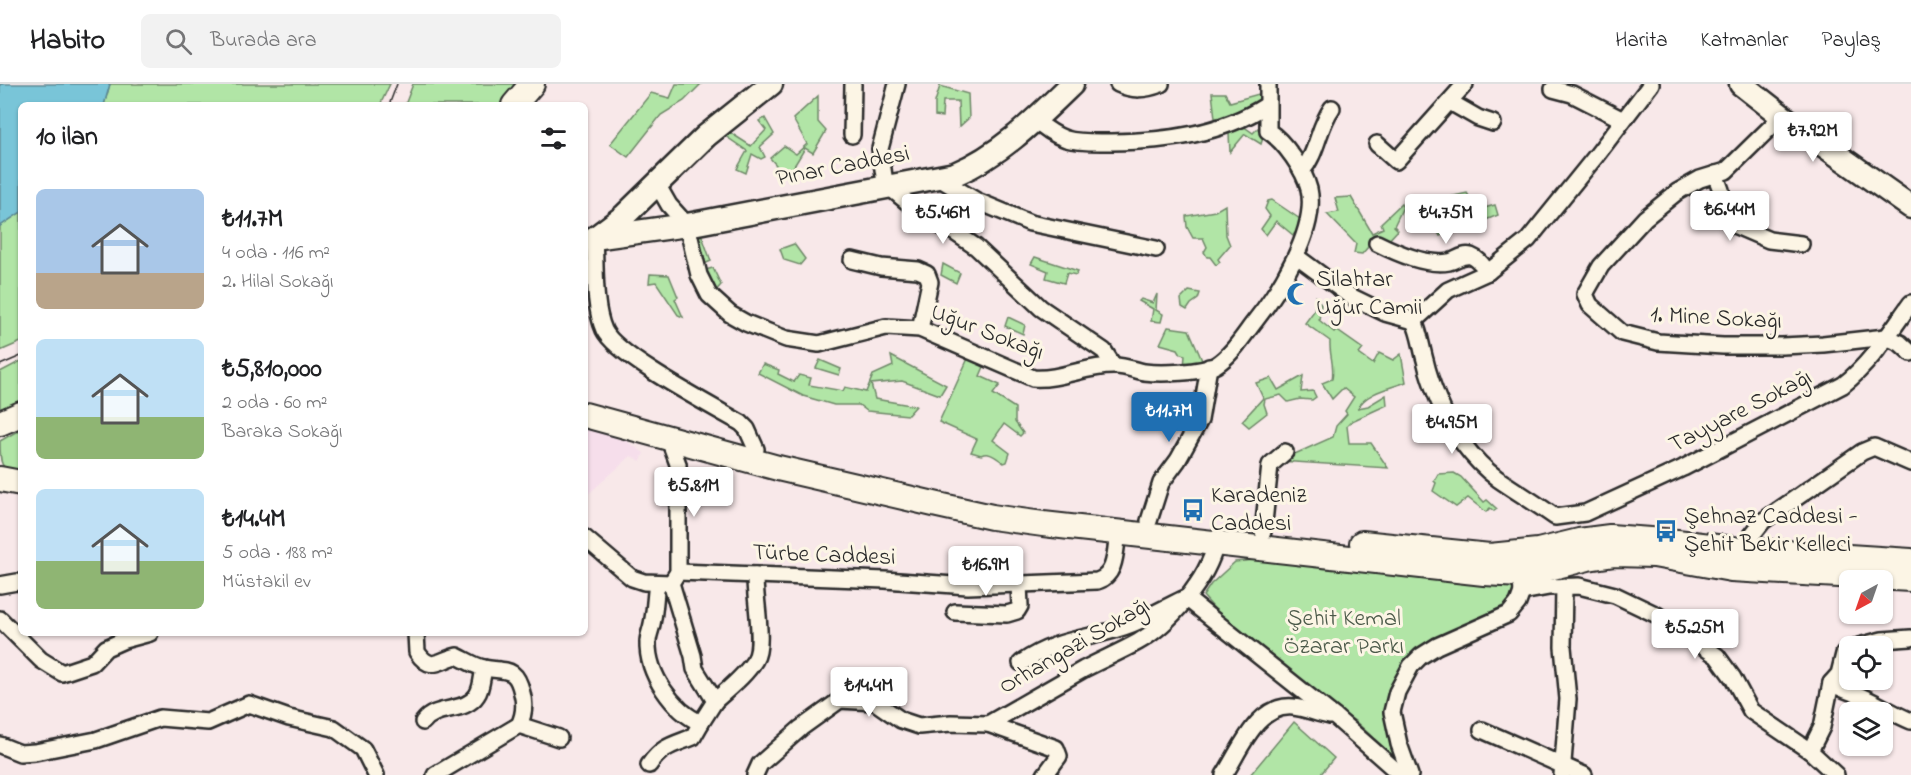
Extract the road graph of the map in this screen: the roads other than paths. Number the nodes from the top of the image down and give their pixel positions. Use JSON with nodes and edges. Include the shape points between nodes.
{"nodes":[{"id":1,"x":532,"y":84,"type":"edge"},
{"id":2,"x":550,"y":84,"type":"edge"},
{"id":3,"x":771,"y":84,"type":"edge"},
{"id":4,"x":853,"y":84,"type":"edge"},
{"id":5,"x":897,"y":84,"type":"edge"},
{"id":6,"x":1072,"y":84,"type":"edge"},
{"id":7,"x":1118,"y":84,"type":"edge"},
{"id":8,"x":1161,"y":84,"type":"edge"},
{"id":9,"x":1268,"y":84,"type":"edge"},
{"id":10,"x":1465,"y":84,"type":"edge"},
{"id":11,"x":1651,"y":84,"type":"edge"},
{"id":12,"x":1741,"y":84,"type":"edge"},
{"id":13,"x":1553,"y":88,"type":"dead end"},
{"id":14,"x":517,"y":102,"type":"edge"},
{"id":15,"x":535,"y":102,"type":"edge"},
{"id":16,"x":1450,"y":102,"type":"junction"},
{"id":17,"x":1266,"y":105,"type":"junction"},
{"id":18,"x":1332,"y":108,"type":"dead end"},
{"id":19,"x":1782,"y":116,"type":"junction"},
{"id":20,"x":1035,"y":120,"type":"junction"},
{"id":21,"x":1623,"y":120,"type":"junction"},
{"id":22,"x":1493,"y":123,"type":"dead end"},
{"id":23,"x":852,"y":135,"type":"dead end"},
{"id":24,"x":1377,"y":144,"type":"dead end"},
{"id":25,"x":1302,"y":171,"type":"junction"},
{"id":26,"x":1714,"y":174,"type":"junction"},
{"id":27,"x":935,"y":176,"type":"junction"},
{"id":28,"x":657,"y":184,"type":"junction"},
{"id":29,"x":888,"y":186,"type":"junction"},
{"id":30,"x":1911,"y":207,"type":"edge"},
{"id":31,"x":687,"y":225,"type":"junction"},
{"id":32,"x":590,"y":241,"type":"edge"},
{"id":33,"x":1377,"y":243,"type":"dead end"},
{"id":34,"x":1801,"y":244,"type":"dead end"},
{"id":35,"x":1156,"y":249,"type":"dead end"},
{"id":36,"x":1297,"y":257,"type":"junction"},
{"id":37,"x":852,"y":260,"type":"dead end"},
{"id":38,"x":1488,"y":272,"type":"junction"},
{"id":39,"x":1911,"y":303,"type":"edge"},
{"id":40,"x":1414,"y":321,"type":"junction"},
{"id":41,"x":920,"y":329,"type":"junction"},
{"id":42,"x":1886,"y":337,"type":"junction"},
{"id":43,"x":1911,"y":353,"type":"edge"},
{"id":44,"x":1113,"y":366,"type":"junction"},
{"id":45,"x":1209,"y":367,"type":"junction"},
{"id":46,"x":588,"y":401,"type":"edge"},
{"id":47,"x":588,"y":416,"type":"edge"},
{"id":48,"x":664,"y":437,"type":"junction"},
{"id":49,"x":698,"y":446,"type":"junction"},
{"id":50,"x":756,"y":449,"type":"junction"},
{"id":51,"x":1286,"y":452,"type":"dead end"},
{"id":52,"x":1911,"y":463,"type":"edge"},
{"id":53,"x":678,"y":464,"type":"junction"},
{"id":54,"x":0,"y":479,"type":"edge"},
{"id":55,"x":18,"y":484,"type":"edge"},
{"id":56,"x":18,"y":486,"type":"edge"},
{"id":57,"x":0,"y":490,"type":"edge"},
{"id":58,"x":1561,"y":517,"type":"junction"},
{"id":59,"x":1149,"y":521,"type":"junction"},
{"id":60,"x":1118,"y":532,"type":"junction"},
{"id":61,"x":1263,"y":532,"type":"junction"},
{"id":62,"x":1216,"y":536,"type":"junction"},
{"id":63,"x":588,"y":541,"type":"edge"},
{"id":64,"x":1568,"y":544,"type":"junction"},
{"id":65,"x":1740,"y":550,"type":"junction"},
{"id":66,"x":1911,"y":561,"type":"edge"},
{"id":67,"x":755,"y":575,"type":"junction"},
{"id":68,"x":668,"y":579,"type":"junction"},
{"id":69,"x":1911,"y":579,"type":"edge"},
{"id":70,"x":18,"y":582,"type":"edge"},
{"id":71,"x":1521,"y":583,"type":"junction"},
{"id":72,"x":1019,"y":584,"type":"junction"},
{"id":73,"x":0,"y":585,"type":"edge"},
{"id":74,"x":1564,"y":586,"type":"junction"},
{"id":75,"x":1186,"y":598,"type":"junction"},
{"id":76,"x":955,"y":612,"type":"dead end"},
{"id":77,"x":0,"y":619,"type":"edge"},
{"id":78,"x":138,"y":636,"type":"edge"},
{"id":79,"x":416,"y":636,"type":"edge"},
{"id":80,"x":1911,"y":638,"type":"edge"},
{"id":81,"x":1893,"y":639,"type":"edge"},
{"id":82,"x":1021,"y":663,"type":"dead end"},
{"id":83,"x":484,"y":668,"type":"junction"},
{"id":84,"x":1839,"y":674,"type":"edge"},
{"id":85,"x":1831,"y":683,"type":"junction"},
{"id":86,"x":715,"y":701,"type":"junction"},
{"id":87,"x":1334,"y":716,"type":"junction"},
{"id":88,"x":1911,"y":721,"type":"edge"},
{"id":89,"x":423,"y":722,"type":"dead end"},
{"id":90,"x":701,"y":723,"type":"junction"},
{"id":91,"x":988,"y":724,"type":"junction"},
{"id":92,"x":519,"y":725,"type":"junction"},
{"id":93,"x":1482,"y":730,"type":"dead end"},
{"id":94,"x":559,"y":738,"type":"dead end"},
{"id":95,"x":0,"y":745,"type":"edge"},
{"id":96,"x":1810,"y":751,"type":"junction"},
{"id":97,"x":649,"y":765,"type":"dead end"},
{"id":98,"x":1563,"y":770,"type":"edge"},
{"id":99,"x":376,"y":775,"type":"edge"},
{"id":100,"x":435,"y":775,"type":"edge"},
{"id":101,"x":755,"y":775,"type":"edge"},
{"id":102,"x":1045,"y":775,"type":"edge"},
{"id":103,"x":1224,"y":775,"type":"edge"},
{"id":104,"x":1401,"y":775,"type":"edge"},
{"id":105,"x":1410,"y":775,"type":"edge"},
{"id":106,"x":1584,"y":775,"type":"edge"},
{"id":107,"x":1836,"y":775,"type":"edge"}],
"edges":[{"from":1,"to":14,"type":"main road"},
{"from":2,"to":15,"type":"main road"},
{"from":3,"to":28,"type":"main road","via":[[706,136]]},
{"from":4,"to":23,"type":"street"},
{"from":5,"to":29,"type":"street","via":[[880,149]]},
{"from":6,"to":20,"type":"main road","name":"Pınar Caddesi"},
{"from":7,"to":8,"type":"street","via":[[1140,90]]},
{"from":9,"to":17,"type":"street"},
{"from":10,"to":16,"type":"street"},
{"from":11,"to":21,"type":"street"},
{"from":12,"to":19,"type":"main road"},
{"from":13,"to":21,"type":"street"},
{"from":16,"to":22,"type":"street"},
{"from":16,"to":24,"type":"street","via":[[1396,161]]},
{"from":17,"to":20,"type":"street","via":[[1236,122],[1156,141],[1069,140]]},
{"from":17,"to":25,"type":"street","via":[[1268,131]]},
{"from":18,"to":25,"type":"street","via":[[1323,119],[1310,162]]},
{"from":19,"to":26,"type":"street","name":"1. Mine Sokağı","via":[[1726,171]]},
{"from":19,"to":30,"type":"main road"},
{"from":20,"to":27,"type":"main road","name":"Pınar Caddesi","via":[[976,165],[955,174]]},
{"from":21,"to":38,"type":"street","via":[[1528,240]]},
{"from":25,"to":36,"type":"street","via":[[1310,191],[1309,213]]},
{"from":26,"to":34,"type":"street","via":[[1721,190],[1721,207],[1734,225],[1769,240]]},
{"from":26,"to":42,"type":"street","name":"1. Mine Sokağı","via":[[1677,192],[1623,241],[1593,277],[1585,294],[1590,305],[1622,333],[1658,342],[1782,346]]},
{"from":27,"to":29,"type":"main road","name":"Pınar Caddesi"},
{"from":27,"to":35,"type":"street","via":[[977,201],[1030,223]]},
{"from":28,"to":31,"type":"street","name":"Uğur Sokağı"},
{"from":28,"to":32,"type":"main road"},
{"from":29,"to":31,"type":"main road","name":"Pınar Caddesi"},
{"from":29,"to":44,"type":"street","via":[[930,221],[976,248],[1041,308],[1104,351]]},
{"from":31,"to":32,"type":"main road","name":"Pınar Caddesi"},
{"from":31,"to":41,"type":"street","name":"Uğur Sokağı","via":[[699,275],[709,294],[729,314],[771,334],[819,344],[886,327]]},
{"from":32,"to":50,"type":"street","via":[[598,310],[610,340],[678,387],[741,423]]},
{"from":33,"to":38,"type":"street","via":[[1435,262],[1471,256]]},
{"from":36,"to":40,"type":"street","via":[[1350,296],[1385,313]]},
{"from":36,"to":45,"type":"street","via":[[1266,307],[1235,346]]},
{"from":37,"to":41,"type":"street","via":[[927,274],[930,282]]},
{"from":38,"to":40,"type":"street","via":[[1448,290]]},
{"from":39,"to":42,"type":"street","name":"Tayyare Sokağı"},
{"from":40,"to":58,"type":"street","via":[[1441,407],[1468,450],[1498,479],[1555,518]]},
{"from":41,"to":44,"type":"street","name":"Uğur Sokağı","via":[[1033,378],[1048,379]]},
{"from":42,"to":43,"type":"street"},
{"from":42,"to":58,"type":"street","name":"Tayyare Sokağı","via":[[1860,372],[1843,385],[1683,468],[1585,513]]},
{"from":44,"to":45,"type":"street","name":"Uğur Sokağı","via":[[1145,372]]},
{"from":45,"to":59,"type":"street","via":[[1200,420],[1161,483]]},
{"from":46,"to":50,"type":"main road"},
{"from":47,"to":48,"type":"main road"},
{"from":48,"to":49,"type":"main road"},
{"from":48,"to":53,"type":"street"},
{"from":49,"to":53,"type":"street","via":[[681,455]]},
{"from":49,"to":60,"type":"main road","via":[[992,517]]},
{"from":50,"to":59,"type":"main road","via":[[992,500]]},
{"from":51,"to":61,"type":"street","via":[[1270,465]]},
{"from":52,"to":65,"type":"street","via":[[1874,447],[1862,452],[1763,521]]},
{"from":53,"to":68,"type":"street"},
{"from":54,"to":55,"type":"main road"},
{"from":56,"to":57,"type":"main road"},
{"from":58,"to":64,"type":"street"},
{"from":59,"to":62,"type":"main road"},
{"from":60,"to":62,"type":"main road"},
{"from":60,"to":72,"type":"street","name":"Türbe Caddesi","via":[[1114,560],[1106,578]]},
{"from":61,"to":62,"type":"main road"},
{"from":61,"to":64,"type":"main road","via":[[1490,556]]},
{"from":62,"to":71,"type":"main road"},
{"from":62,"to":75,"type":"street","name":"Orhangazi Sokağı","via":[[1210,563]]},
{"from":63,"to":68,"type":"street","name":"Türbe Caddesi","via":[[632,578],[644,582]]},
{"from":64,"to":65,"type":"main road","via":[[1610,537]]},
{"from":65,"to":66,"type":"main road"},
{"from":67,"to":68,"type":"street","name":"Türbe Caddesi"},
{"from":67,"to":72,"type":"street","name":"Türbe Caddesi"},
{"from":67,"to":86,"type":"street","via":[[759,650],[741,678]]},
{"from":68,"to":86,"type":"street","via":[[695,669]]},
{"from":68,"to":90,"type":"street","via":[[648,642],[651,658],[667,697],[687,717]]},
{"from":69,"to":71,"type":"main road","via":[[1731,569],[1654,555],[1615,554],[1588,558]]},
{"from":70,"to":73,"type":"street"},
{"from":71,"to":74,"type":"street"},
{"from":71,"to":105,"type":"street","via":[[1518,603],[1509,614],[1437,646],[1412,666],[1397,692],[1392,712]]},
{"from":72,"to":76,"type":"street","via":[[1017,611]]},
{"from":74,"to":96,"type":"street","via":[[1615,595],[1684,632],[1717,656],[1751,711]]},
{"from":74,"to":98,"type":"street","via":[[1563,647],[1568,699]]},
{"from":75,"to":82,"type":"street","via":[[1132,624],[1065,641]]},
{"from":75,"to":87,"type":"street"},
{"from":75,"to":91,"type":"street","name":"Orhangazi Sokağı","via":[[1163,625],[1139,641]]},
{"from":77,"to":78,"type":"street","via":[[41,660],[62,673],[92,663],[106,648]]},
{"from":79,"to":83,"type":"street","via":[[417,652],[427,663],[433,665],[458,656]]},
{"from":80,"to":81,"type":"street"},
{"from":83,"to":89,"type":"street","via":[[476,698],[432,713]]},
{"from":83,"to":92,"type":"street","via":[[517,676],[524,702]]},
{"from":84,"to":85,"type":"street"},
{"from":85,"to":88,"type":"street"},
{"from":85,"to":96,"type":"street","via":[[1822,727]]},
{"from":86,"to":90,"type":"street"},
{"from":87,"to":103,"type":"street","via":[[1296,707],[1280,707],[1264,715]]},
{"from":87,"to":104,"type":"street"},
{"from":90,"to":97,"type":"street","via":[[693,737],[664,748]]},
{"from":91,"to":101,"type":"street","via":[[919,726],[901,720],[875,702],[840,700],[760,764]]},
{"from":91,"to":102,"type":"street","name":"Orhangazi Sokağı","via":[[1056,748],[1059,756]]},
{"from":92,"to":94,"type":"street"},
{"from":92,"to":100,"type":"street"},
{"from":93,"to":98,"type":"street"},
{"from":95,"to":99,"type":"street","via":[[20,753],[35,752],[96,740],[160,718],[208,722],[249,704],[334,728],[363,749]]},
{"from":96,"to":107,"type":"street"},
{"from":98,"to":106,"type":"street"}]}
